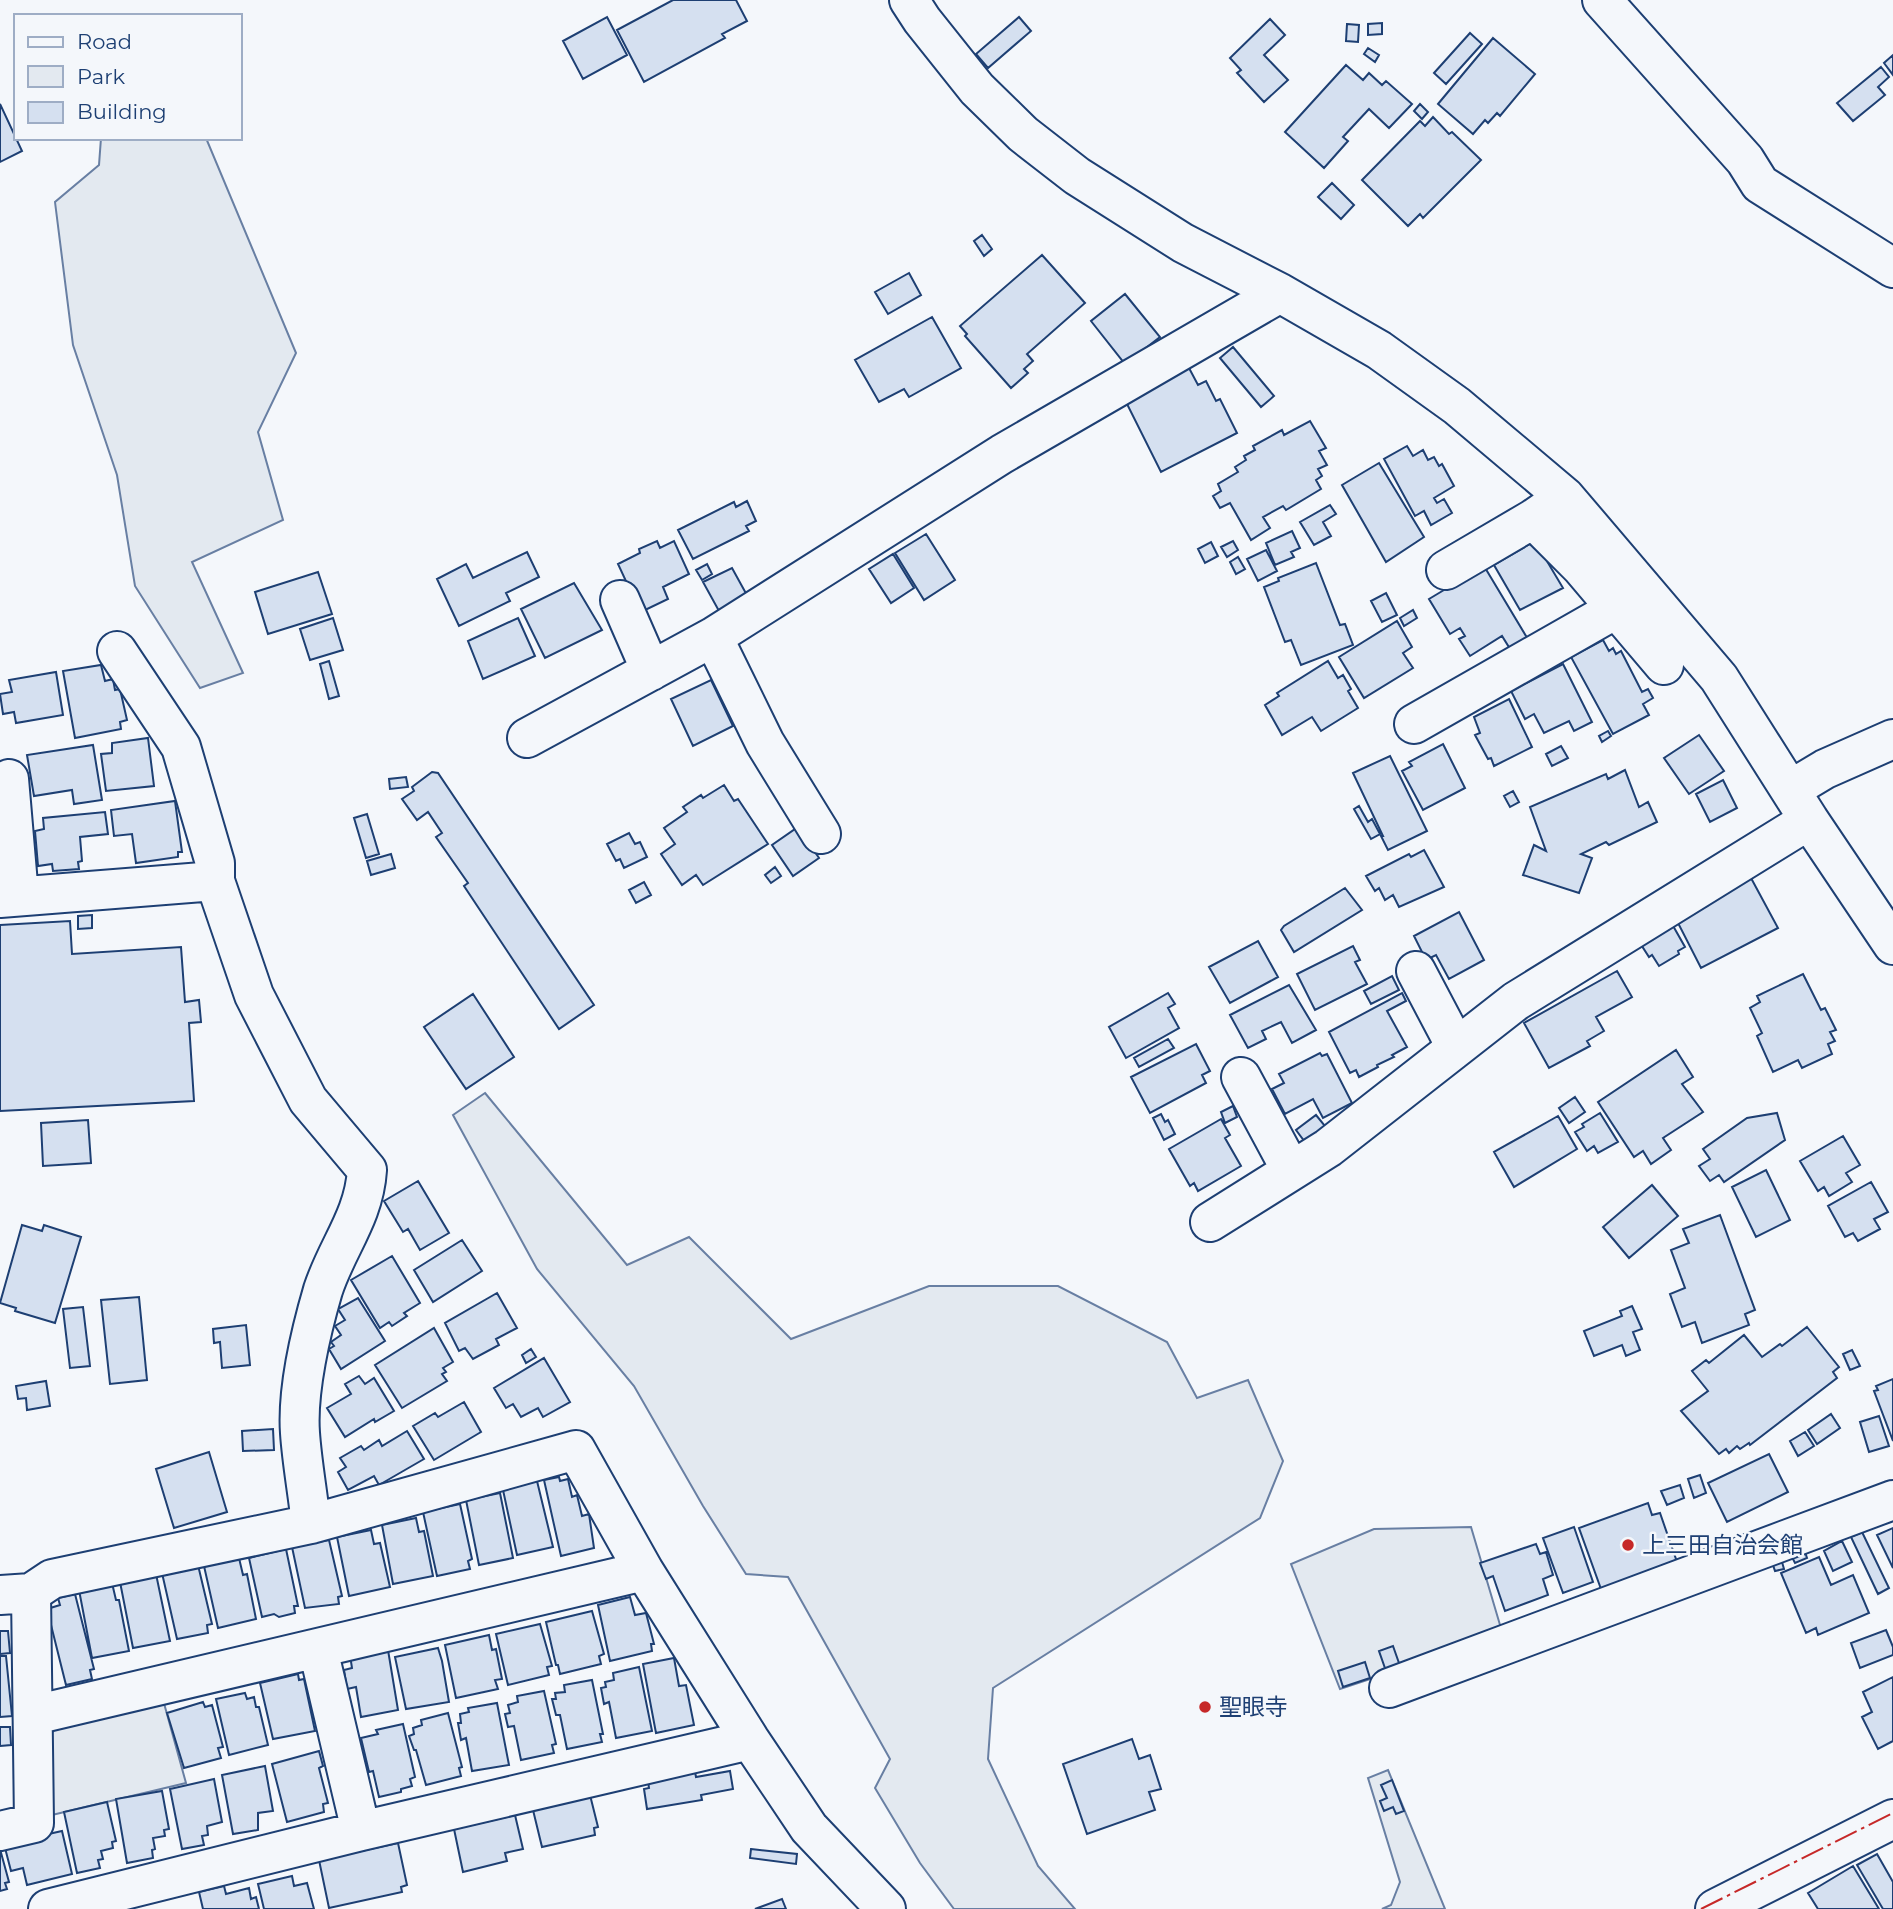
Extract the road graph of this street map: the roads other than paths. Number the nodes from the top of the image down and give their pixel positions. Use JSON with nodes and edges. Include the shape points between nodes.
{"nodes":[{"id":1,"x":909,"y":0,"type":"edge"},
{"id":2,"x":1602,"y":0,"type":"edge"},
{"id":3,"x":1893,"y":268,"type":"edge"},
{"id":4,"x":1280,"y":293,"type":"junction"},
{"id":5,"x":1565,"y":496,"type":"junction"},
{"id":6,"x":1533,"y":519,"type":"junction"},
{"id":7,"x":1446,"y":570,"type":"dead end"},
{"id":8,"x":620,"y":600,"type":"dead end"},
{"id":9,"x":1616,"y":609,"type":"junction"},
{"id":10,"x":713,"y":637,"type":"junction"},
{"id":11,"x":117,"y":651,"type":"dead end"},
{"id":12,"x":1664,"y":665,"type":"dead end"},
{"id":13,"x":651,"y":671,"type":"junction"},
{"id":14,"x":1414,"y":724,"type":"dead end"},
{"id":15,"x":527,"y":738,"type":"dead end"},
{"id":16,"x":1893,"y":739,"type":"edge"},
{"id":17,"x":9,"y":779,"type":"dead end"},
{"id":18,"x":1799,"y":805,"type":"junction"},
{"id":19,"x":821,"y":834,"type":"dead end"},
{"id":20,"x":215,"y":881,"type":"junction"},
{"id":21,"x":10,"y":897,"type":"edge"},
{"id":22,"x":1893,"y":945,"type":"edge"},
{"id":23,"x":1416,"y":971,"type":"dead end"},
{"id":24,"x":1456,"y":1047,"type":"junction"},
{"id":25,"x":1241,"y":1077,"type":"dead end"},
{"id":26,"x":1291,"y":1170,"type":"junction"},
{"id":27,"x":1210,"y":1222,"type":"dead end"},
{"id":28,"x":1893,"y":1500,"type":"edge"},
{"id":29,"x":312,"y":1524,"type":"junction"},
{"id":30,"x":644,"y":1571,"type":"junction"},
{"id":31,"x":16,"y":1594,"type":"edge"},
{"id":32,"x":318,"y":1649,"type":"junction"},
{"id":33,"x":1389,"y":1688,"type":"dead end"},
{"id":34,"x":34,"y":1714,"type":"junction"},
{"id":35,"x":750,"y":1740,"type":"junction"},
{"id":36,"x":1893,"y":1819,"type":"edge"},
{"id":37,"x":0,"y":1831,"type":"edge"},
{"id":38,"x":361,"y":1831,"type":"junction"},
{"id":39,"x":48,"y":1909,"type":"edge"},
{"id":40,"x":886,"y":1909,"type":"edge"},
{"id":41,"x":1714,"y":1909,"type":"edge"}],
"edges":[{"from":1,"to":4,"type":"street","via":[[977,89],[1055,160],[1182,243]]},
{"from":2,"to":3,"type":"street","via":[[1745,160],[1760,184]]},
{"from":4,"to":5,"type":"street","via":[[1390,358],[1457,406]]},
{"from":4,"to":10,"type":"street","via":[[1002,454]]},
{"from":5,"to":6,"type":"street"},
{"from":5,"to":18,"type":"street","via":[[1719,678]]},
{"from":6,"to":7,"type":"street"},
{"from":6,"to":9,"type":"street"},
{"from":8,"to":13,"type":"street"},
{"from":9,"to":12,"type":"street"},
{"from":9,"to":14,"type":"street"},
{"from":10,"to":13,"type":"street"},
{"from":10,"to":19,"type":"street","via":[[765,743]]},
{"from":11,"to":20,"type":"street","via":[[181,747],[215,863]]},
{"from":13,"to":15,"type":"street"},
{"from":16,"to":18,"type":"street","via":[[1825,769]]},
{"from":17,"to":21,"type":"street"},
{"from":18,"to":22,"type":"street"},
{"from":18,"to":24,"type":"street"},
{"from":20,"to":21,"type":"street"},
{"from":20,"to":29,"type":"street","via":[[254,995],[308,1100],[367,1170],[357,1219],[324,1289],[303,1376],[300,1431]]},
{"from":23,"to":24,"type":"street"},
{"from":24,"to":26,"type":"street","via":[[1328,1148]]},
{"from":25,"to":26,"type":"street"},
{"from":26,"to":27,"type":"street"},
{"from":28,"to":33,"type":"street"},
{"from":29,"to":30,"type":"street","via":[[576,1450]]},
{"from":29,"to":31,"type":"street","via":[[52,1579]]},
{"from":30,"to":32,"type":"street"},
{"from":30,"to":35,"type":"street"},
{"from":31,"to":34,"type":"street"},
{"from":32,"to":34,"type":"street"},
{"from":32,"to":38,"type":"street"},
{"from":34,"to":37,"type":"street","via":[[34,1822]]},
{"from":35,"to":38,"type":"street"},
{"from":35,"to":40,"type":"street","via":[[809,1828]]},
{"from":36,"to":41,"type":"street"},
{"from":38,"to":39,"type":"street"}]}
